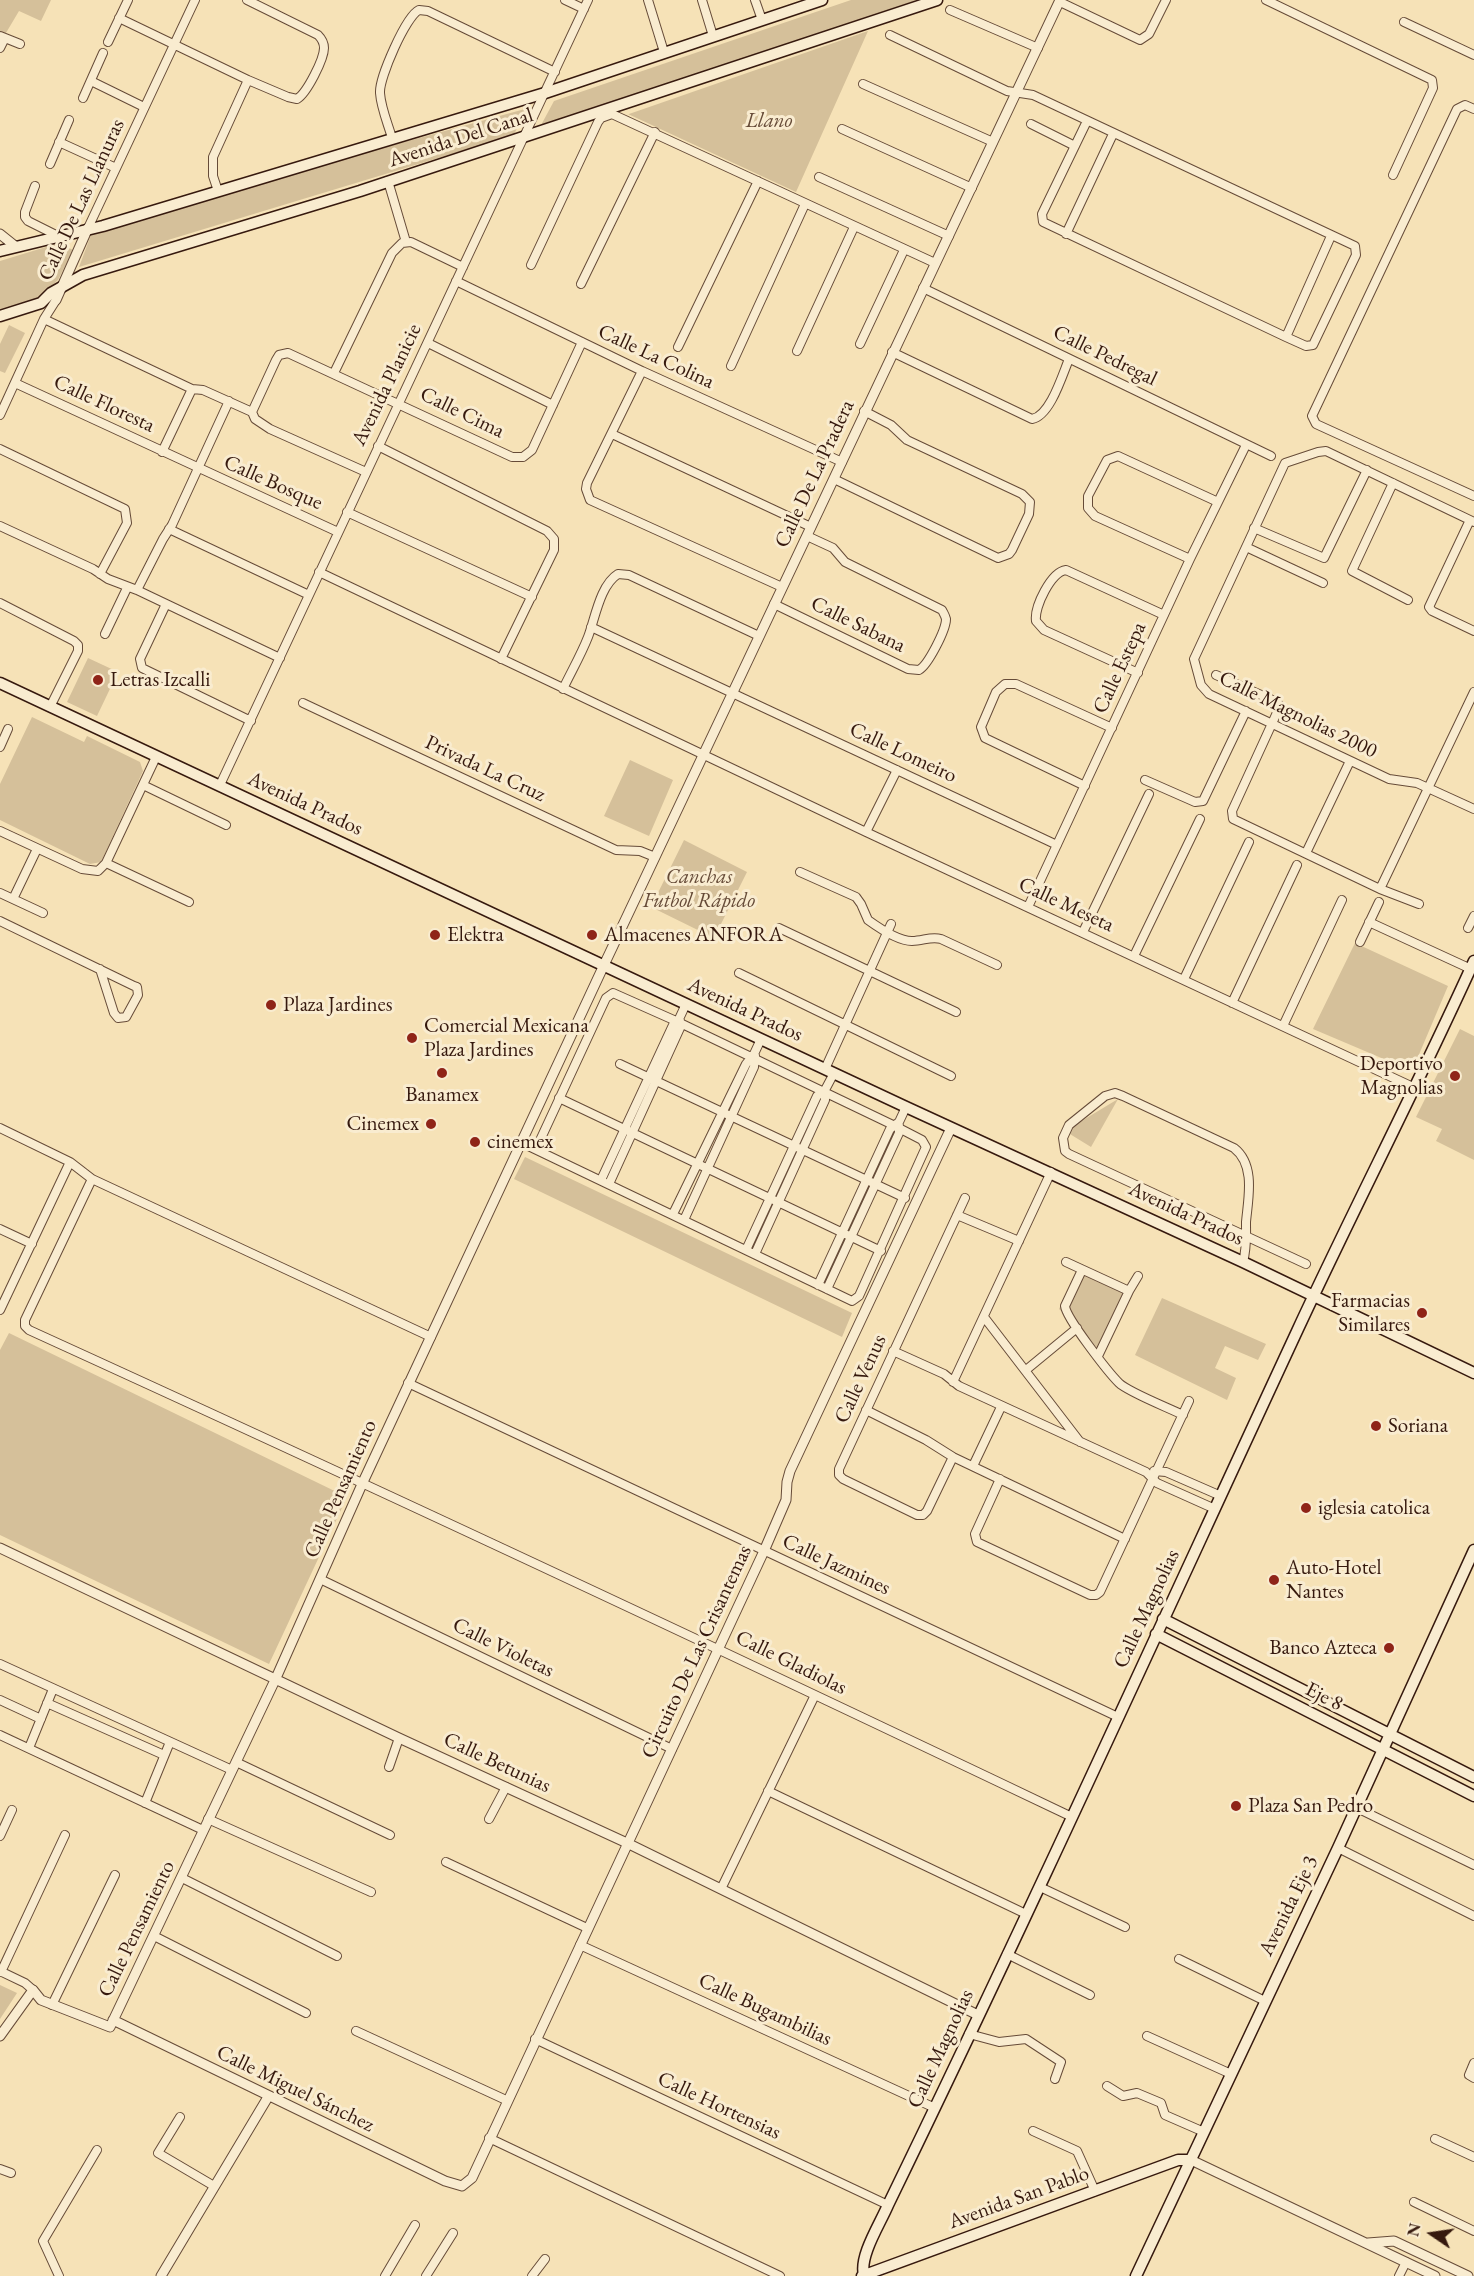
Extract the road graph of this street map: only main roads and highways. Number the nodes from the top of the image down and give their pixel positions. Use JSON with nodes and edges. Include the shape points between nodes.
{"nodes":[{"id":1,"x":822,"y":0,"type":"edge"},
{"id":2,"x":937,"y":0,"type":"edge"},
{"id":3,"x":809,"y":2,"type":"edge"},
{"id":4,"x":0,"y":251,"type":"edge"},
{"id":5,"x":0,"y":316,"type":"edge"},
{"id":6,"x":0,"y":683,"type":"edge"},
{"id":7,"x":1472,"y":965,"type":"edge"},
{"id":8,"x":1314,"y":1295,"type":"junction"},
{"id":9,"x":1474,"y":1372,"type":"edge"},
{"id":10,"x":1474,"y":1550,"type":"edge"},
{"id":11,"x":1472,"y":1562,"type":"edge"},
{"id":12,"x":1163,"y":1619,"type":"junction"},
{"id":13,"x":1156,"y":1634,"type":"junction"},
{"id":14,"x":1390,"y":1735,"type":"junction"},
{"id":15,"x":1383,"y":1749,"type":"junction"},
{"id":16,"x":1474,"y":1777,"type":"edge"},
{"id":17,"x":1474,"y":1796,"type":"edge"},
{"id":18,"x":1191,"y":2160,"type":"junction"},
{"id":19,"x":888,"y":2271,"type":"edge"},
{"id":20,"x":863,"y":2276,"type":"edge"},
{"id":21,"x":1136,"y":2276,"type":"edge"}],
"edges":[{"from":1,"to":3,"type":"main road","name":"Avenida Del Canal"},
{"from":2,"to":5,"type":"main road","name":"Avenida Del Canal","via":[[332,200],[83,275],[41,303]]},
{"from":3,"to":4,"type":"main road","name":"Avenida Del Canal","via":[[545,93],[104,226]]},
{"from":6,"to":8,"type":"main road","name":"Avenida Prados"},
{"from":7,"to":8,"type":"main road","name":"Calle Magnolias"},
{"from":8,"to":9,"type":"main road","name":"Avenida Prados"},
{"from":8,"to":12,"type":"main road","name":"Calle Magnolias"},
{"from":10,"to":11,"type":"main road","name":"Avenida Eje 3"},
{"from":11,"to":14,"type":"main road","name":"Avenida Eje 3"},
{"from":12,"to":13,"type":"main road","name":"Calle Magnolias"},
{"from":12,"to":14,"type":"main road","name":"Eje 8"},
{"from":13,"to":15,"type":"main road","name":"Eje 8"},
{"from":13,"to":20,"type":"main road","name":"Calle Magnolias","via":[[864,2257]]},
{"from":14,"to":15,"type":"main road","name":"Avenida Eje 3"},
{"from":14,"to":16,"type":"main road","name":"Eje 8"},
{"from":15,"to":17,"type":"main road","name":"Eje 8"},
{"from":15,"to":18,"type":"main road","name":"Avenida Eje 3"},
{"from":18,"to":19,"type":"main road","name":"Avenida San Pablo","via":[[1178,2160]]},
{"from":18,"to":21,"type":"main road","name":"Avenida Eje 3"},
{"from":19,"to":20,"type":"main road","name":"Avenida San Pablo"}]}
